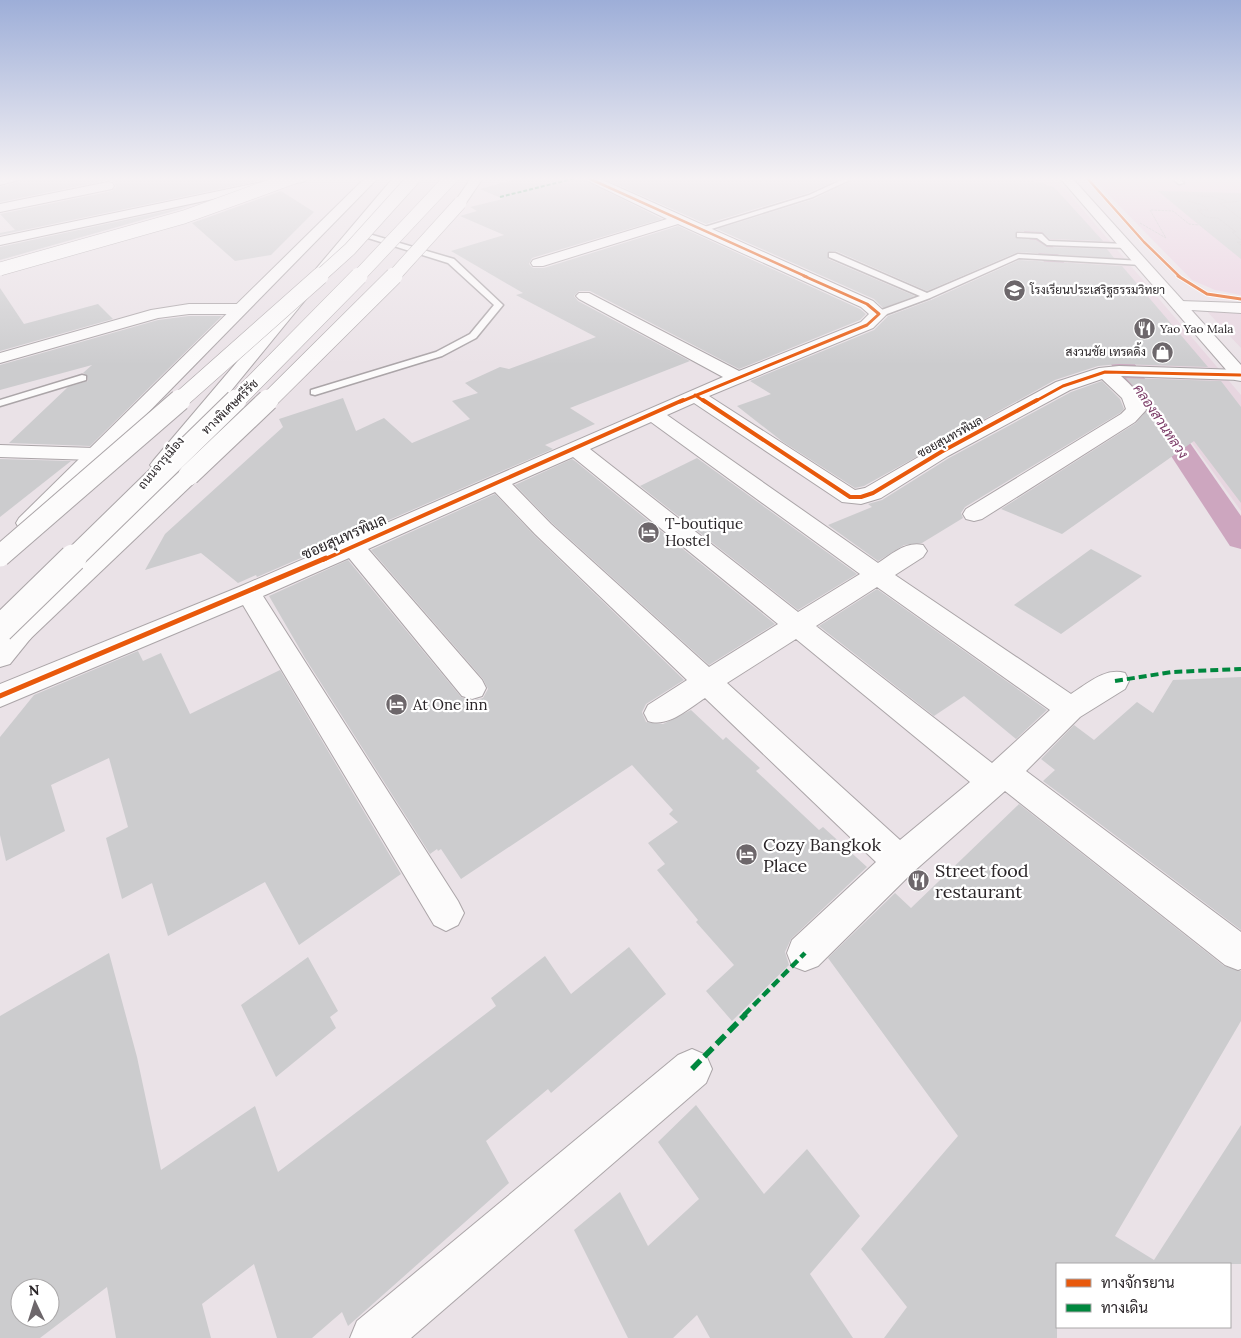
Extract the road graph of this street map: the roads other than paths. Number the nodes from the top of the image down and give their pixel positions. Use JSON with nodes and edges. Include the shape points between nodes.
{"nodes":[{"id":1,"x":105,"y":240,"type":"edge"},
{"id":2,"x":309,"y":240,"type":"edge"},
{"id":3,"x":346,"y":240,"type":"edge"},
{"id":4,"x":357,"y":240,"type":"edge"},
{"id":5,"x":385,"y":240,"type":"edge"},
{"id":6,"x":395,"y":240,"type":"edge"},
{"id":7,"x":428,"y":240,"type":"edge"},
{"id":8,"x":610,"y":240,"type":"edge"},
{"id":9,"x":726,"y":240,"type":"edge"},
{"id":10,"x":1044,"y":240,"type":"edge"},
{"id":11,"x":1122,"y":240,"type":"edge"},
{"id":12,"x":1127,"y":246,"type":"junction"},
{"id":13,"x":832,"y":255,"type":"dead end"},
{"id":14,"x":538,"y":263,"type":"dead end"},
{"id":15,"x":1142,"y":263,"type":"junction"},
{"id":16,"x":0,"y":269,"type":"edge"},
{"id":17,"x":584,"y":296,"type":"dead end"},
{"id":18,"x":927,"y":296,"type":"junction"},
{"id":19,"x":1180,"y":306,"type":"junction"},
{"id":20,"x":1241,"y":308,"type":"edge"},
{"id":21,"x":240,"y":309,"type":"junction"},
{"id":22,"x":879,"y":314,"type":"junction"},
{"id":23,"x":0,"y":358,"type":"edge"},
{"id":24,"x":1112,"y":371,"type":"junction"},
{"id":25,"x":1239,"y":371,"type":"edge"},
{"id":26,"x":737,"y":377,"type":"junction"},
{"id":27,"x":82,"y":378,"type":"dead end"},
{"id":28,"x":314,"y":392,"type":"dead end"},
{"id":29,"x":695,"y":395,"type":"junction"},
{"id":30,"x":0,"y":402,"type":"edge"},
{"id":31,"x":653,"y":414,"type":"junction"},
{"id":32,"x":575,"y":448,"type":"junction"},
{"id":33,"x":0,"y":451,"type":"edge"},
{"id":34,"x":94,"y":454,"type":"junction"},
{"id":35,"x":496,"y":482,"type":"junction"},
{"id":36,"x":974,"y":514,"type":"dead end"},
{"id":37,"x":353,"y":547,"type":"junction"},
{"id":38,"x":0,"y":551,"type":"edge"},
{"id":39,"x":915,"y":551,"type":"dead end"},
{"id":40,"x":0,"y":556,"type":"edge"},
{"id":41,"x":878,"y":576,"type":"junction"},
{"id":42,"x":248,"y":593,"type":"junction"},
{"id":43,"x":796,"y":624,"type":"junction"},
{"id":44,"x":10,"y":631,"type":"edge"},
{"id":45,"x":0,"y":657,"type":"edge"},
{"id":46,"x":1114,"y":680,"type":"dead end"},
{"id":47,"x":707,"y":683,"type":"junction"},
{"id":48,"x":472,"y":688,"type":"dead end"},
{"id":49,"x":0,"y":696,"type":"edge"},
{"id":50,"x":1070,"y":709,"type":"junction"},
{"id":51,"x":658,"y":713,"type":"dead end"},
{"id":52,"x":998,"y":776,"type":"junction"},
{"id":53,"x":900,"y":862,"type":"junction"},
{"id":54,"x":446,"y":913,"type":"dead end"},
{"id":55,"x":1238,"y":952,"type":"dead end"},
{"id":56,"x":805,"y":953,"type":"dead end"},
{"id":57,"x":692,"y":1069,"type":"dead end"},
{"id":58,"x":374,"y":1338,"type":"edge"}],
"edges":[{"from":1,"to":16,"type":"main road","bridge":true},
{"from":2,"to":21,"type":"main road"},
{"from":3,"to":44,"type":"main road","name":"ถนนจารุเมือง"},
{"from":4,"to":40,"type":"main road","bridge":true,"via":[[234,354]]},
{"from":5,"to":28,"type":"lane","via":[[451,261],[499,305],[472,336],[439,354]]},
{"from":6,"to":44,"type":"main road","name":"ทางพิเศษศรีรัช","bridge":true},
{"from":7,"to":44,"type":"main road","bridge":true,"via":[[369,302],[189,475]]},
{"from":8,"to":14,"type":"main road"},
{"from":9,"to":22,"type":"main road","via":[[867,304]]},
{"from":10,"to":12,"type":"lane"},
{"from":11,"to":12,"type":"main road"},
{"from":12,"to":15,"type":"main road"},
{"from":13,"to":18,"type":"lane"},
{"from":15,"to":18,"type":"lane","via":[[1018,256]]},
{"from":15,"to":19,"type":"main road"},
{"from":17,"to":26,"type":"main road"},
{"from":18,"to":22,"type":"lane"},
{"from":19,"to":20,"type":"main road"},
{"from":19,"to":25,"type":"main road"},
{"from":21,"to":23,"type":"main road","via":[[157,313]]},
{"from":21,"to":34,"type":"main road"},
{"from":22,"to":26,"type":"main road","name":"ซอยสุนทรพิมล","via":[[867,325]]},
{"from":24,"to":25,"type":"main road","name":"ซอยสุนทรพิมล"},
{"from":24,"to":29,"type":"main road","name":"ซอยสุนทรพิมล","via":[[1063,386],[861,497],[850,497]]},
{"from":24,"to":36,"type":"main road","via":[[1136,410]]},
{"from":26,"to":29,"type":"main road","name":"ซอยสุนทรพิมล"},
{"from":27,"to":30,"type":"lane"},
{"from":29,"to":31,"type":"main road","name":"ซอยสุนทรพิมล"},
{"from":31,"to":32,"type":"main road","name":"ซอยสุนทรพิมล"},
{"from":31,"to":41,"type":"main road"},
{"from":32,"to":35,"type":"main road","name":"ซอยสุนทรพิมล"},
{"from":32,"to":43,"type":"main road"},
{"from":33,"to":34,"type":"main road"},
{"from":34,"to":38,"type":"main road"},
{"from":35,"to":37,"type":"main road","name":"ซอยสุนทรพิมล"},
{"from":35,"to":47,"type":"main road"},
{"from":37,"to":42,"type":"main road","name":"ซอยสุนทรพิมล"},
{"from":37,"to":48,"type":"main road"},
{"from":39,"to":41,"type":"main road"},
{"from":41,"to":43,"type":"main road"},
{"from":41,"to":50,"type":"main road"},
{"from":42,"to":49,"type":"main road","name":"ซอยสุนทรพิมล"},
{"from":42,"to":54,"type":"main road"},
{"from":43,"to":47,"type":"main road"},
{"from":43,"to":52,"type":"main road"},
{"from":44,"to":45,"type":"main road","name":"ถนนจารุเมือง"},
{"from":46,"to":50,"type":"main road"},
{"from":47,"to":51,"type":"main road"},
{"from":47,"to":53,"type":"main road"},
{"from":50,"to":52,"type":"main road"},
{"from":52,"to":53,"type":"main road"},
{"from":52,"to":55,"type":"main road"},
{"from":53,"to":56,"type":"main road"},
{"from":57,"to":58,"type":"main road"}]}
